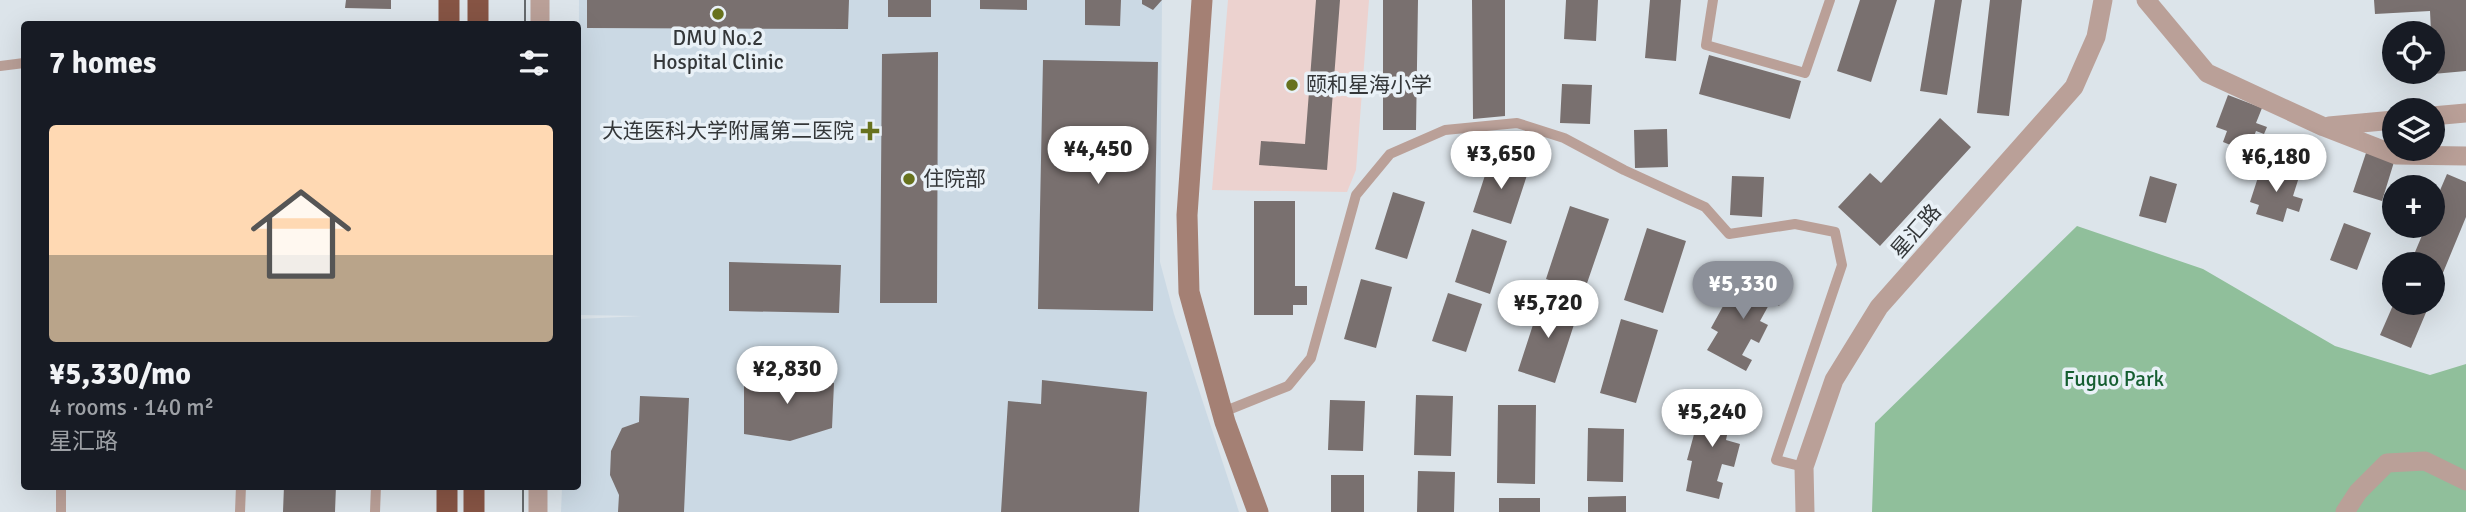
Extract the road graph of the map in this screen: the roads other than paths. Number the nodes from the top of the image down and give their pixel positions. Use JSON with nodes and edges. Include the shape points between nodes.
{"nodes":[{"id":1,"x":449,"y":0,"type":"edge"},
{"id":2,"x":478,"y":0,"type":"edge"},
{"id":3,"x":540,"y":0,"type":"edge"},
{"id":4,"x":1202,"y":0,"type":"edge"},
{"id":5,"x":1713,"y":0,"type":"edge"},
{"id":6,"x":1830,"y":0,"type":"edge"},
{"id":7,"x":2103,"y":0,"type":"edge"},
{"id":8,"x":2146,"y":0,"type":"edge"},
{"id":9,"x":449,"y":21,"type":"edge"},
{"id":10,"x":478,"y":21,"type":"edge"},
{"id":11,"x":540,"y":21,"type":"edge"},
{"id":12,"x":21,"y":63,"type":"edge"},
{"id":13,"x":0,"y":66,"type":"edge"},
{"id":14,"x":2466,"y":113,"type":"edge"},
{"id":15,"x":2445,"y":115,"type":"edge"},
{"id":16,"x":2382,"y":121,"type":"edge"},
{"id":17,"x":2325,"y":127,"type":"junction"},
{"id":18,"x":2466,"y":156,"type":"edge"},
{"id":19,"x":1223,"y":412,"type":"junction"},
{"id":20,"x":1804,"y":467,"type":"junction"},
{"id":21,"x":2466,"y":481,"type":"edge"},
{"id":22,"x":61,"y":490,"type":"edge"},
{"id":23,"x":241,"y":490,"type":"edge"},
{"id":24,"x":376,"y":490,"type":"edge"},
{"id":25,"x":447,"y":490,"type":"edge"},
{"id":26,"x":474,"y":490,"type":"edge"},
{"id":27,"x":538,"y":490,"type":"edge"},
{"id":28,"x":61,"y":512,"type":"edge"},
{"id":29,"x":240,"y":512,"type":"edge"},
{"id":30,"x":375,"y":512,"type":"edge"},
{"id":31,"x":447,"y":512,"type":"edge"},
{"id":32,"x":474,"y":512,"type":"edge"},
{"id":33,"x":538,"y":512,"type":"edge"},
{"id":34,"x":1258,"y":512,"type":"edge"},
{"id":35,"x":1805,"y":512,"type":"edge"},
{"id":36,"x":2345,"y":512,"type":"edge"}],
"edges":[{"from":1,"to":9,"type":"highway"},
{"from":2,"to":10,"type":"highway"},
{"from":3,"to":11,"type":"street"},
{"from":4,"to":19,"type":"street","via":[[1187,215],[1189,292]]},
{"from":5,"to":6,"type":"lane","via":[[1706,45],[1805,73]]},
{"from":7,"to":20,"type":"street","name":"星汇路","via":[[2096,37],[2074,86],[1879,307],[1834,380]]},
{"from":8,"to":17,"type":"street","via":[[2207,73]]},
{"from":12,"to":13,"type":"lane"},
{"from":14,"to":15,"type":"street"},
{"from":16,"to":17,"type":"street"},
{"from":17,"to":18,"type":"street","via":[[2396,155]]},
{"from":19,"to":20,"type":"lane","via":[[1288,386],[1311,358],[1356,195],[1390,153],[1445,130],[1517,124],[1564,138],[1705,207],[1729,234],[1795,224],[1835,232],[1842,265],[1776,460]]},
{"from":19,"to":34,"type":"street"},
{"from":20,"to":35,"type":"street","name":"星汇路"},
{"from":21,"to":36,"type":"street","via":[[2425,461],[2387,463]]},
{"from":22,"to":28,"type":"lane"},
{"from":23,"to":29,"type":"lane"},
{"from":24,"to":30,"type":"lane"},
{"from":25,"to":31,"type":"highway"},
{"from":26,"to":32,"type":"highway"},
{"from":27,"to":33,"type":"street"}]}
